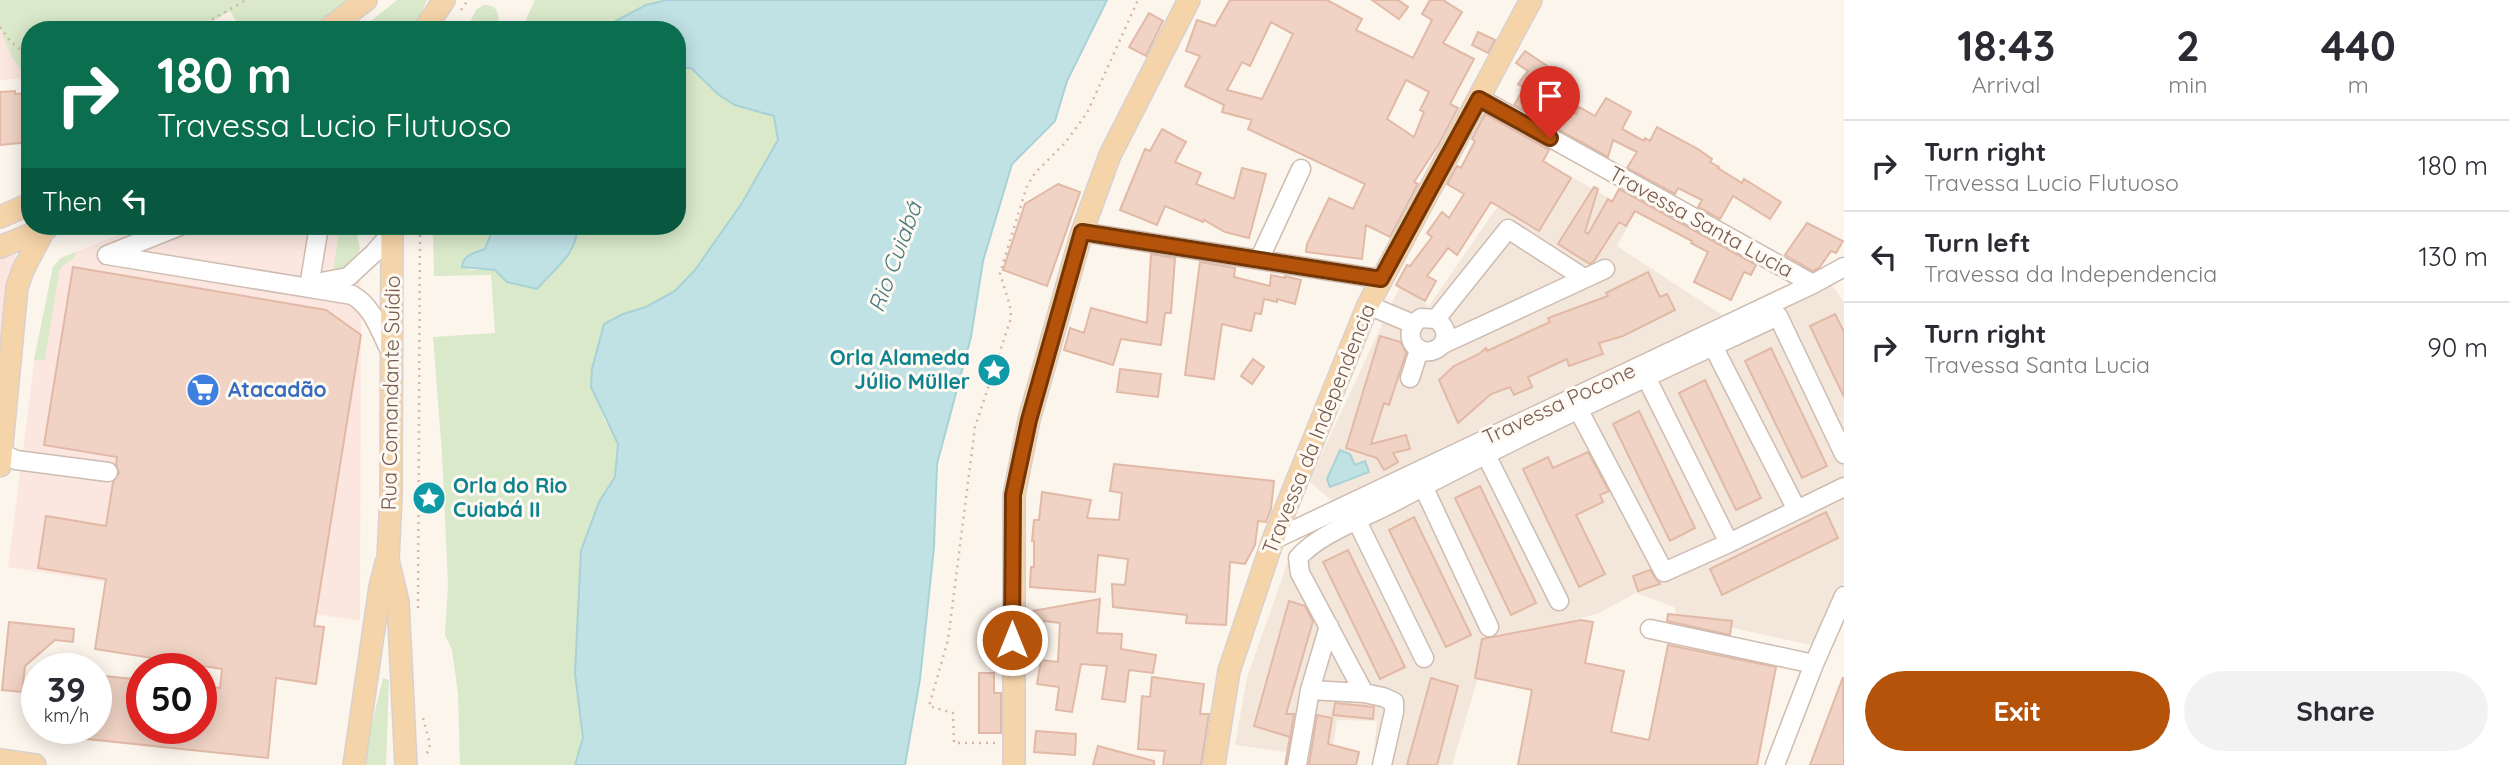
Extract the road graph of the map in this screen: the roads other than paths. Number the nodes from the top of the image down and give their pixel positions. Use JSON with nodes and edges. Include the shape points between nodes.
{"nodes":[{"id":1,"x":366,"y":0,"type":"edge"},
{"id":2,"x":432,"y":0,"type":"edge"},
{"id":3,"x":443,"y":0,"type":"edge"},
{"id":4,"x":1189,"y":0,"type":"edge"},
{"id":5,"x":1531,"y":0,"type":"edge"},
{"id":6,"x":339,"y":21,"type":"edge"},
{"id":7,"x":425,"y":21,"type":"edge"},
{"id":8,"x":428,"y":21,"type":"edge"},
{"id":9,"x":1479,"y":99,"type":"junction"},
{"id":10,"x":1301,"y":169,"type":"dead end"},
{"id":11,"x":21,"y":208,"type":"edge"},
{"id":12,"x":0,"y":217,"type":"edge"},
{"id":13,"x":21,"y":230,"type":"edge"},
{"id":14,"x":0,"y":232,"type":"edge"},
{"id":15,"x":1082,"y":232,"type":"junction"},
{"id":16,"x":28,"y":235,"type":"edge"},
{"id":17,"x":43,"y":235,"type":"edge"},
{"id":18,"x":157,"y":235,"type":"edge"},
{"id":19,"x":317,"y":235,"type":"edge"},
{"id":20,"x":387,"y":235,"type":"edge"},
{"id":21,"x":392,"y":235,"type":"edge"},
{"id":22,"x":0,"y":247,"type":"edge"},
{"id":23,"x":1259,"y":260,"type":"junction"},
{"id":24,"x":1844,"y":267,"type":"edge"},
{"id":25,"x":1605,"y":269,"type":"dead end"},
{"id":26,"x":1584,"y":278,"type":"junction"},
{"id":27,"x":1381,"y":279,"type":"junction"},
{"id":28,"x":1813,"y":284,"type":"junction"},
{"id":29,"x":307,"y":286,"type":"junction"},
{"id":30,"x":1368,"y":305,"type":"junction"},
{"id":31,"x":1436,"y":319,"type":"junction"},
{"id":32,"x":1413,"y":324,"type":"junction"},
{"id":33,"x":1443,"y":344,"type":"junction"},
{"id":34,"x":1713,"y":346,"type":"junction"},
{"id":35,"x":1419,"y":350,"type":"junction"},
{"id":36,"x":393,"y":356,"type":"junction"},
{"id":37,"x":1409,"y":379,"type":"dead end"},
{"id":38,"x":1647,"y":379,"type":"junction"},
{"id":39,"x":1578,"y":409,"type":"junction"},
{"id":40,"x":1485,"y":453,"type":"junction"},
{"id":41,"x":1844,"y":454,"type":"edge"},
{"id":42,"x":1,"y":460,"type":"edge"},
{"id":43,"x":108,"y":472,"type":"dead end"},
{"id":44,"x":1423,"y":486,"type":"junction"},
{"id":45,"x":1844,"y":487,"type":"edge"},
{"id":46,"x":1797,"y":510,"type":"junction"},
{"id":47,"x":1357,"y":521,"type":"junction"},
{"id":48,"x":1273,"y":540,"type":"junction"},
{"id":49,"x":1729,"y":543,"type":"junction"},
{"id":50,"x":387,"y":560,"type":"junction"},
{"id":51,"x":1844,"y":596,"type":"edge"},
{"id":52,"x":1559,"y":601,"type":"dead end"},
{"id":53,"x":1329,"y":626,"type":"junction"},
{"id":54,"x":1489,"y":627,"type":"dead end"},
{"id":55,"x":1650,"y":629,"type":"dead end"},
{"id":56,"x":1423,"y":659,"type":"dead end"},
{"id":57,"x":1814,"y":664,"type":"junction"},
{"id":58,"x":1310,"y":690,"type":"junction"},
{"id":59,"x":1364,"y":693,"type":"junction"},
{"id":60,"x":412,"y":758,"type":"edge"},
{"id":61,"x":0,"y":760,"type":"edge"},
{"id":62,"x":353,"y":763,"type":"edge"},
{"id":63,"x":35,"y":765,"type":"edge"},
{"id":64,"x":1014,"y":765,"type":"edge"},
{"id":65,"x":1214,"y":765,"type":"edge"},
{"id":66,"x":1297,"y":765,"type":"edge"},
{"id":67,"x":1382,"y":765,"type":"edge"},
{"id":68,"x":1775,"y":765,"type":"edge"}],
"edges":[{"from":1,"to":6,"type":"main road"},
{"from":2,"to":7,"type":"main road"},
{"from":3,"to":8,"type":"main road"},
{"from":4,"to":15,"type":"main road","via":[[1110,155]]},
{"from":5,"to":9,"type":"main road","name":"Travessa da Independencia"},
{"from":9,"to":27,"type":"main road","name":"Travessa da Independencia"},
{"from":9,"to":28,"type":"street","name":"Travessa Santa Lucia"},
{"from":10,"to":23,"type":"street"},
{"from":11,"to":12,"type":"main road"},
{"from":13,"to":14,"type":"main road"},
{"from":15,"to":23,"type":"street"},
{"from":15,"to":64,"type":"main road","via":[[1029,420],[1013,495]]},
{"from":16,"to":22,"type":"main road"},
{"from":17,"to":42,"type":"main road","via":[[17,287]]},
{"from":18,"to":29,"type":"street","via":[[107,255],[137,266]]},
{"from":19,"to":29,"type":"street"},
{"from":20,"to":29,"type":"street","via":[[348,277]]},
{"from":21,"to":36,"type":"main road","name":"Rua Comandante Suídio"},
{"from":23,"to":27,"type":"street"},
{"from":24,"to":28,"type":"street","name":"Travessa Pocone"},
{"from":25,"to":26,"type":"street"},
{"from":26,"to":31,"type":"street","via":[[1508,229]]},
{"from":26,"to":33,"type":"street"},
{"from":27,"to":30,"type":"main road","name":"Travessa da Independencia"},
{"from":28,"to":48,"type":"street","name":"Travessa Pocone"},
{"from":29,"to":36,"type":"street","via":[[360,299]]},
{"from":30,"to":32,"type":"street"},
{"from":30,"to":48,"type":"main road","name":"Travessa da Independencia"},
{"from":31,"to":32,"type":"street","via":[[1421,318]]},
{"from":31,"to":33,"type":"street","via":[[1444,327]]},
{"from":32,"to":35,"type":"street","via":[[1411,341]]},
{"from":33,"to":35,"type":"street","via":[[1429,352]]},
{"from":34,"to":38,"type":"street"},
{"from":34,"to":41,"type":"street","via":[[1778,316]]},
{"from":34,"to":46,"type":"street"},
{"from":35,"to":37,"type":"street"},
{"from":36,"to":50,"type":"main road","name":"Rua Comandante Suídio"},
{"from":38,"to":39,"type":"street"},
{"from":38,"to":49,"type":"street"},
{"from":39,"to":40,"type":"street"},
{"from":39,"to":49,"type":"street","via":[[1664,572]]},
{"from":40,"to":44,"type":"street"},
{"from":40,"to":52,"type":"street"},
{"from":42,"to":43,"type":"street"},
{"from":44,"to":47,"type":"street"},
{"from":44,"to":54,"type":"street"},
{"from":45,"to":46,"type":"street"},
{"from":46,"to":49,"type":"street"},
{"from":47,"to":53,"type":"street","via":[[1309,544],[1298,558],[1300,573]]},
{"from":47,"to":56,"type":"street"},
{"from":48,"to":65,"type":"main road","name":"Travessa da Independencia","via":[[1229,671]]},
{"from":50,"to":60,"type":"main road","name":"Rua Comandante Suídio","via":[[398,602]]},
{"from":50,"to":62,"type":"main road","name":"Rua Comandante Suídio"},
{"from":51,"to":57,"type":"street"},
{"from":53,"to":58,"type":"street"},
{"from":53,"to":59,"type":"street"},
{"from":55,"to":57,"type":"street"},
{"from":57,"to":68,"type":"street"},
{"from":58,"to":59,"type":"street"},
{"from":58,"to":66,"type":"street"},
{"from":59,"to":67,"type":"street","via":[[1394,702]]},
{"from":61,"to":63,"type":"main road"}]}
